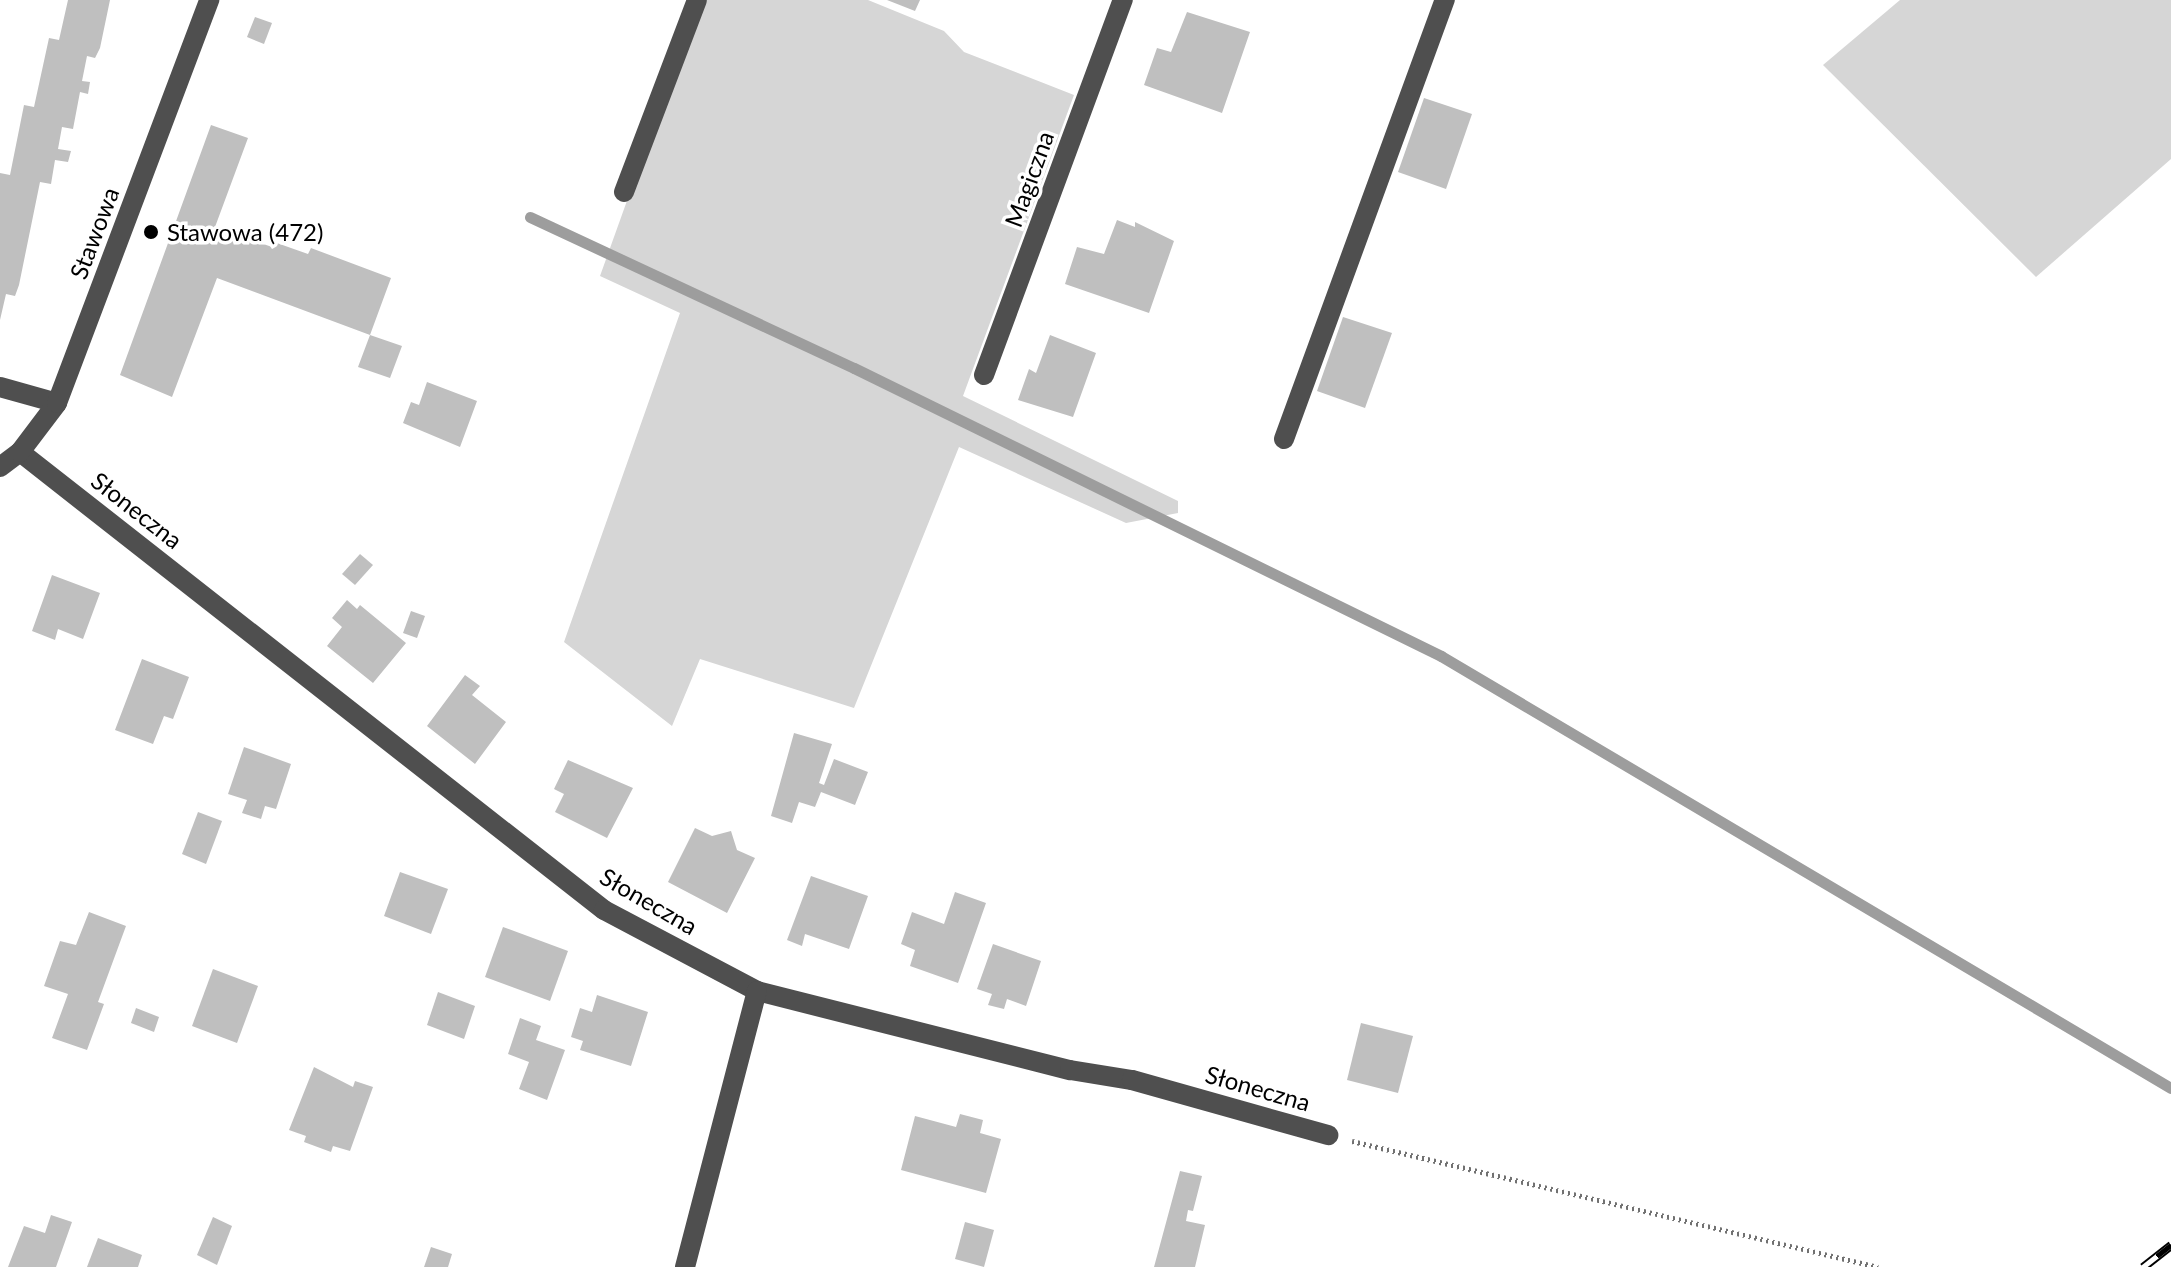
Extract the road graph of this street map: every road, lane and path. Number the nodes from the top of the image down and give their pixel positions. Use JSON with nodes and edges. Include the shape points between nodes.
{"nodes":[{"id":1,"x":209,"y":0,"type":"edge"},
{"id":2,"x":697,"y":0,"type":"edge"},
{"id":3,"x":1123,"y":0,"type":"edge"},
{"id":4,"x":1445,"y":0,"type":"edge"},
{"id":5,"x":624,"y":192,"type":"dead end"},
{"id":6,"x":984,"y":375,"type":"dead end"},
{"id":7,"x":0,"y":387,"type":"edge"},
{"id":8,"x":57,"y":403,"type":"junction"},
{"id":9,"x":1284,"y":439,"type":"dead end"},
{"id":10,"x":20,"y":452,"type":"junction"},
{"id":11,"x":0,"y":467,"type":"edge"},
{"id":12,"x":757,"y":991,"type":"junction"},
{"id":13,"x":1328,"y":1135,"type":"joint"},
{"id":14,"x":685,"y":1267,"type":"edge"},
{"id":15,"x":1878,"y":1267,"type":"edge"}],
"edges":[{"from":1,"to":8,"type":"street","name":"Stawowa"},
{"from":2,"to":5,"type":"street"},
{"from":3,"to":6,"type":"street","name":"Magiczna"},
{"from":4,"to":9,"type":"street"},
{"from":7,"to":8,"type":"street"},
{"from":8,"to":10,"type":"street","name":"Stawowa"},
{"from":10,"to":11,"type":"street","name":"Stawowa"},
{"from":10,"to":12,"type":"street","name":"Słoneczna","via":[[604,910]]},
{"from":12,"to":13,"type":"street","name":"Słoneczna","via":[[1070,1070],[1132,1080]]},
{"from":12,"to":14,"type":"street"},
{"from":13,"to":15,"type":"path"}]}
